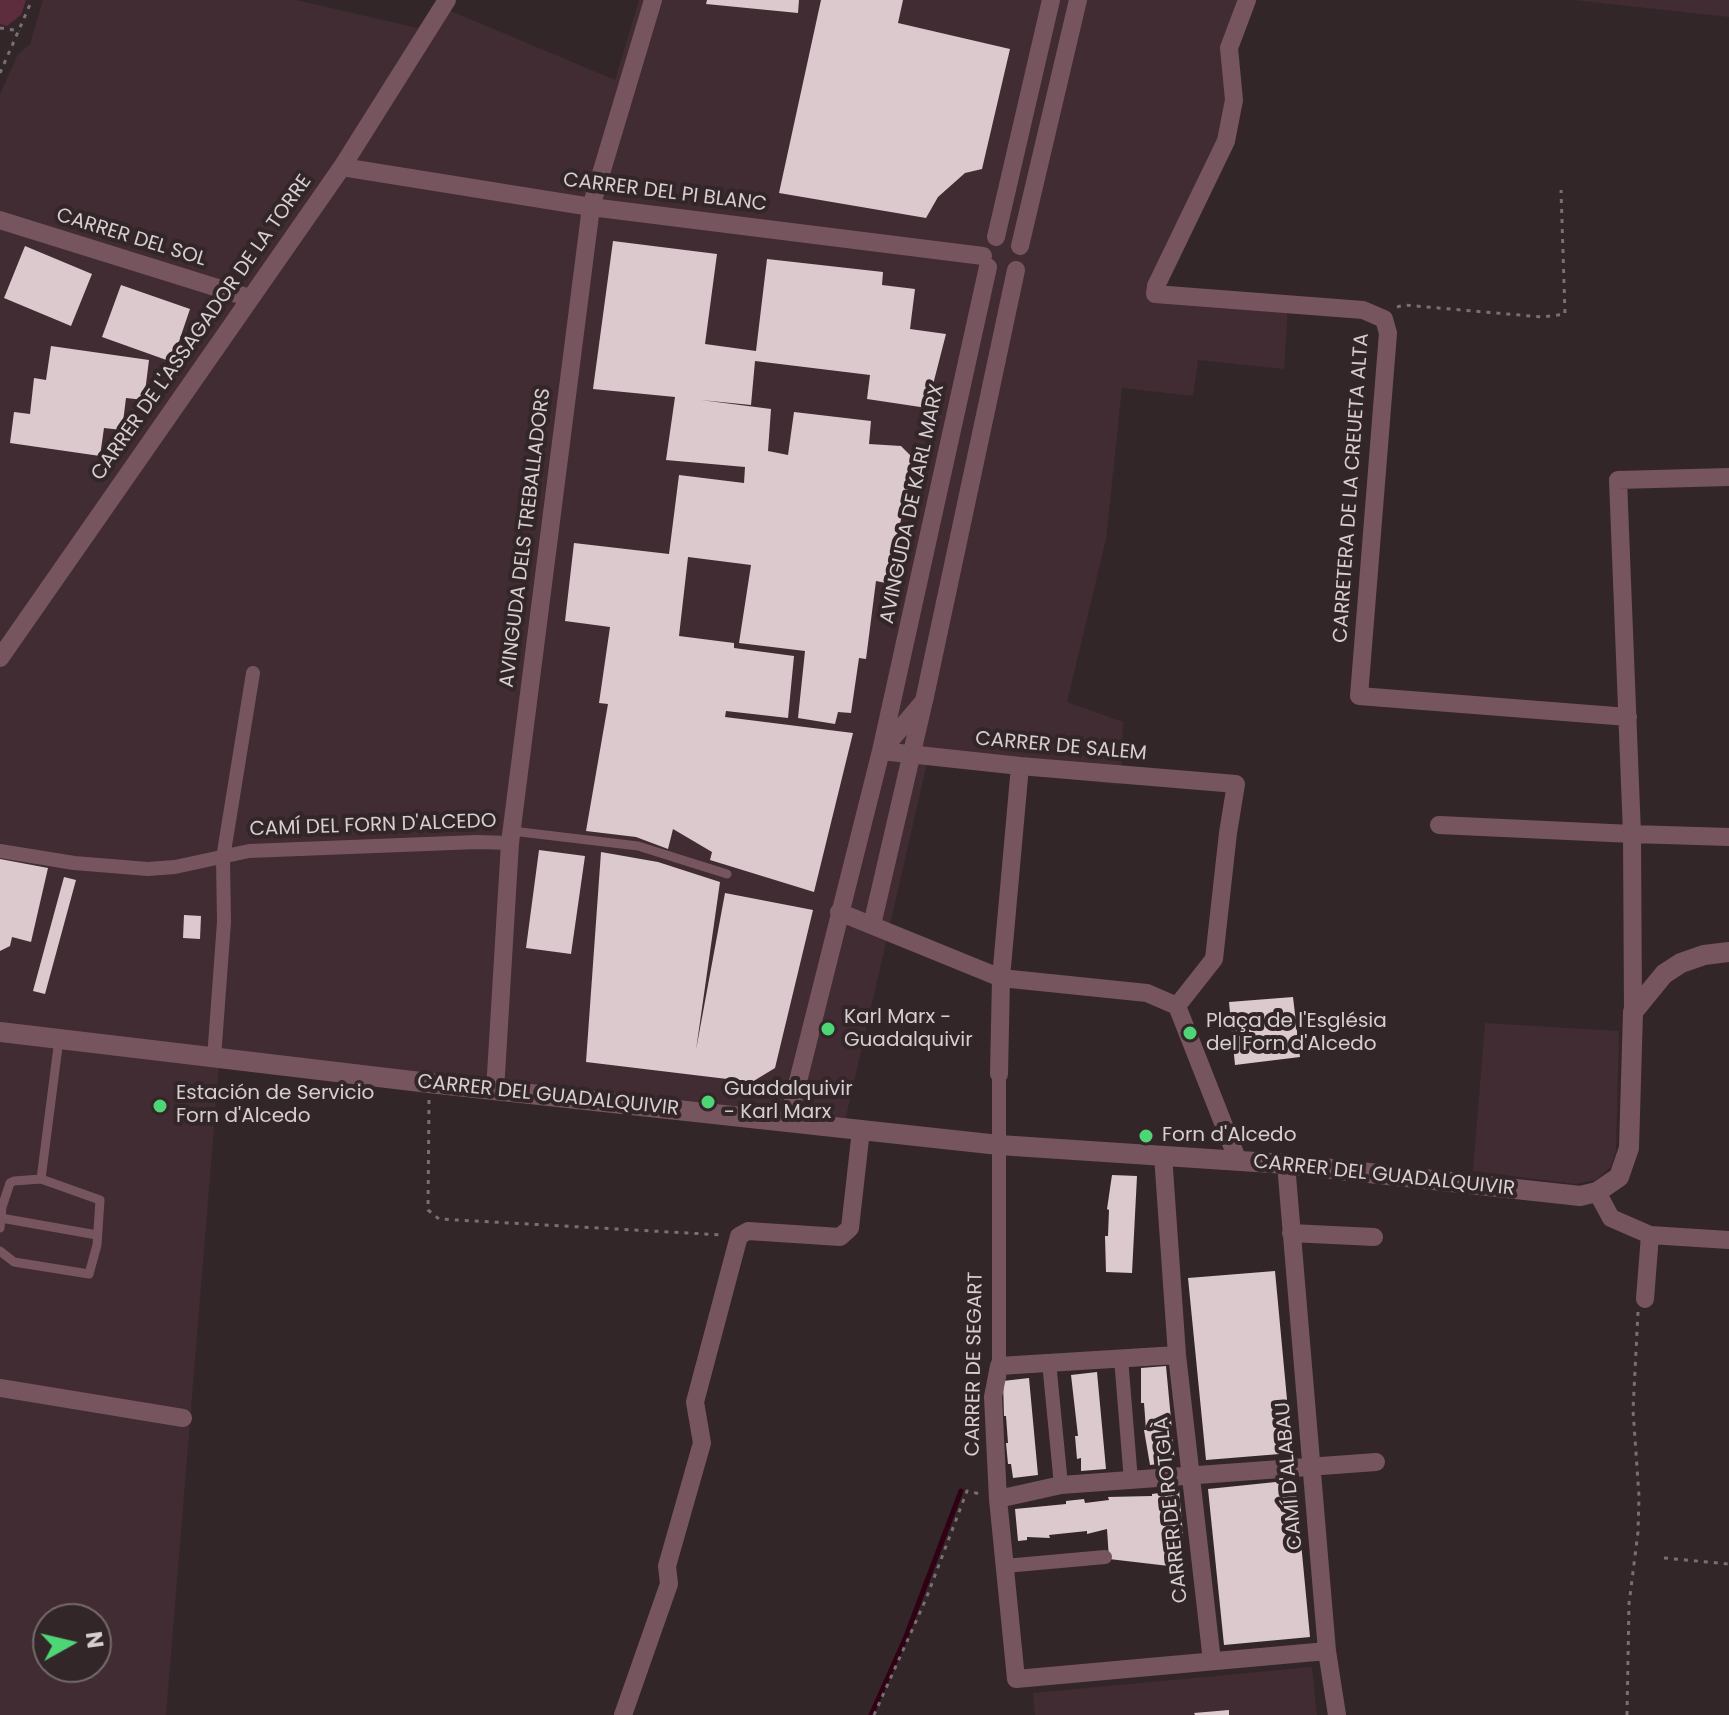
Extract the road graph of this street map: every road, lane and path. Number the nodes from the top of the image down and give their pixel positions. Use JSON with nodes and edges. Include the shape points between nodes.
{"nodes":[{"id":1,"x":32,"y":0,"type":"edge"},
{"id":2,"x":447,"y":0,"type":"edge"},
{"id":3,"x":653,"y":0,"type":"edge"},
{"id":4,"x":1051,"y":0,"type":"edge"},
{"id":5,"x":1078,"y":0,"type":"edge"},
{"id":6,"x":1247,"y":0,"type":"edge"},
{"id":7,"x":0,"y":28,"type":"edge"},
{"id":8,"x":20,"y":31,"type":"junction"},
{"id":9,"x":0,"y":73,"type":"edge"},
{"id":10,"x":342,"y":167,"type":"junction"},
{"id":11,"x":1561,"y":190,"type":"dead end"},
{"id":12,"x":591,"y":207,"type":"junction"},
{"id":13,"x":0,"y":220,"type":"edge"},
{"id":14,"x":996,"y":237,"type":"junction"},
{"id":15,"x":1020,"y":246,"type":"junction"},
{"id":16,"x":986,"y":262,"type":"junction"},
{"id":17,"x":1016,"y":270,"type":"junction"},
{"id":18,"x":250,"y":298,"type":"junction"},
{"id":19,"x":1374,"y":314,"type":"junction"},
{"id":20,"x":1729,"y":477,"type":"edge"},
{"id":21,"x":0,"y":658,"type":"edge"},
{"id":22,"x":253,"y":673,"type":"dead end"},
{"id":23,"x":924,"y":701,"type":"junction"},
{"id":24,"x":1628,"y":717,"type":"junction"},
{"id":25,"x":881,"y":751,"type":"junction"},
{"id":26,"x":912,"y":755,"type":"junction"},
{"id":27,"x":1020,"y":766,"type":"junction"},
{"id":28,"x":1439,"y":825,"type":"dead end"},
{"id":29,"x":1632,"y":834,"type":"junction"},
{"id":30,"x":511,"y":837,"type":"junction"},
{"id":31,"x":1729,"y":837,"type":"edge"},
{"id":32,"x":0,"y":851,"type":"edge"},
{"id":33,"x":223,"y":858,"type":"junction"},
{"id":34,"x":727,"y":874,"type":"dead end"},
{"id":35,"x":839,"y":912,"type":"junction"},
{"id":36,"x":872,"y":925,"type":"junction"},
{"id":37,"x":1729,"y":952,"type":"edge"},
{"id":38,"x":1001,"y":978,"type":"junction"},
{"id":39,"x":1177,"y":1006,"type":"junction"},
{"id":40,"x":1633,"y":1012,"type":"junction"},
{"id":41,"x":0,"y":1032,"type":"edge"},
{"id":42,"x":59,"y":1039,"type":"junction"},
{"id":43,"x":214,"y":1058,"type":"junction"},
{"id":44,"x":999,"y":1074,"type":"joint"},
{"id":45,"x":429,"y":1083,"type":"junction"},
{"id":46,"x":495,"y":1091,"type":"junction"},
{"id":47,"x":788,"y":1121,"type":"junction"},
{"id":48,"x":861,"y":1130,"type":"junction"},
{"id":49,"x":999,"y":1145,"type":"junction"},
{"id":50,"x":1163,"y":1155,"type":"junction"},
{"id":51,"x":1238,"y":1161,"type":"junction"},
{"id":52,"x":1286,"y":1164,"type":"junction"},
{"id":53,"x":41,"y":1179,"type":"junction"},
{"id":54,"x":1597,"y":1192,"type":"junction"},
{"id":55,"x":1,"y":1218,"type":"edge"},
{"id":56,"x":0,"y":1228,"type":"edge"},
{"id":57,"x":1291,"y":1233,"type":"junction"},
{"id":58,"x":97,"y":1235,"type":"junction"},
{"id":59,"x":1650,"y":1235,"type":"junction"},
{"id":60,"x":739,"y":1236,"type":"junction"},
{"id":61,"x":1374,"y":1237,"type":"dead end"},
{"id":62,"x":1729,"y":1240,"type":"edge"},
{"id":63,"x":0,"y":1251,"type":"edge"},
{"id":64,"x":1645,"y":1299,"type":"joint"},
{"id":65,"x":1177,"y":1355,"type":"junction"},
{"id":66,"x":1121,"y":1358,"type":"junction"},
{"id":67,"x":1049,"y":1362,"type":"junction"},
{"id":68,"x":999,"y":1366,"type":"junction"},
{"id":69,"x":0,"y":1388,"type":"edge"},
{"id":70,"x":183,"y":1418,"type":"dead end"},
{"id":71,"x":1376,"y":1462,"type":"dead end"},
{"id":72,"x":1312,"y":1468,"type":"junction"},
{"id":73,"x":1191,"y":1476,"type":"junction"},
{"id":74,"x":1131,"y":1481,"type":"junction"},
{"id":75,"x":1061,"y":1485,"type":"junction"},
{"id":76,"x":998,"y":1499,"type":"junction"},
{"id":77,"x":1105,"y":1557,"type":"dead end"},
{"id":78,"x":1664,"y":1558,"type":"dead end"},
{"id":79,"x":1729,"y":1564,"type":"edge"},
{"id":80,"x":1005,"y":1566,"type":"junction"},
{"id":81,"x":1327,"y":1651,"type":"junction"},
{"id":82,"x":1212,"y":1661,"type":"junction"},
{"id":83,"x":623,"y":1715,"type":"edge"},
{"id":84,"x":874,"y":1715,"type":"edge"},
{"id":85,"x":1337,"y":1715,"type":"edge"},
{"id":86,"x":1627,"y":1715,"type":"edge"}],
"edges":[{"from":1,"to":8,"type":"path"},
{"from":2,"to":10,"type":"street","name":"CARRER DE L'ASSAGADOR DE LA TORRE"},
{"from":3,"to":12,"type":"street","name":"AVINGUDA DELS TREBALLADORS"},
{"from":4,"to":14,"type":"street"},
{"from":5,"to":15,"type":"street"},
{"from":6,"to":19,"type":"street","name":"CARRETERA DE LA CREUETA ALTA","via":[[1229,48],[1234,100],[1226,141],[1155,294]]},
{"from":7,"to":8,"type":"path"},
{"from":8,"to":9,"type":"path"},
{"from":10,"to":12,"type":"street","name":"CARRER DEL PI BLANC"},
{"from":10,"to":18,"type":"street","name":"CARRER DE L'ASSAGADOR DE LA TORRE"},
{"from":11,"to":19,"type":"path","via":[[1565,314],[1542,317],[1404,305]]},
{"from":12,"to":16,"type":"street","name":"CARRER DEL PI BLANC"},
{"from":12,"to":30,"type":"street","name":"AVINGUDA DELS TREBALLADORS"},
{"from":13,"to":18,"type":"street","name":"CARRER DEL SOL"},
{"from":14,"to":15,"type":"street","via":[[1008,236]]},
{"from":14,"to":16,"type":"street","via":[[989,241]]},
{"from":15,"to":17,"type":"street","via":[[1023,256]]},
{"from":16,"to":17,"type":"street","via":[[1001,275]]},
{"from":16,"to":25,"type":"street","name":"AVINGUDA DE KARL MARX"},
{"from":17,"to":23,"type":"street","name":"AVINGUDA DE KARL MARX"},
{"from":18,"to":21,"type":"street","name":"CARRER DE L'ASSAGADOR DE LA TORRE"},
{"from":19,"to":24,"type":"street","name":"CARRETERA DE LA CREUETA ALTA","via":[[1384,319],[1388,333],[1359,696]]},
{"from":20,"to":24,"type":"street","via":[[1618,480]]},
{"from":22,"to":33,"type":"street"},
{"from":23,"to":25,"type":"street","name":"AVINGUDA DE KARL MARX"},
{"from":23,"to":26,"type":"street","name":"AVINGUDA DE KARL MARX"},
{"from":24,"to":29,"type":"street"},
{"from":25,"to":26,"type":"street","name":"CARRER DE SALEM"},
{"from":25,"to":35,"type":"street","name":"AVINGUDA DE KARL MARX"},
{"from":26,"to":27,"type":"street","name":"CARRER DE SALEM"},
{"from":26,"to":36,"type":"street","name":"AVINGUDA DE KARL MARX"},
{"from":27,"to":38,"type":"street"},
{"from":27,"to":39,"type":"street","name":"CARRER DE SALEM","via":[[1236,784],[1214,959]]},
{"from":28,"to":29,"type":"street"},
{"from":29,"to":31,"type":"street"},
{"from":29,"to":40,"type":"street"},
{"from":30,"to":33,"type":"street","name":"CAMÍ DEL FORN D'ALCEDO","via":[[249,851]]},
{"from":30,"to":34,"type":"lane","name":"CAMÍ DEL FORN D'ALCEDO","via":[[638,846]]},
{"from":30,"to":46,"type":"street","name":"AVINGUDA DELS TREBALLADORS"},
{"from":32,"to":33,"type":"street","name":"CAMÍ DEL FORN D'ALCEDO","via":[[148,869]]},
{"from":33,"to":43,"type":"street"},
{"from":35,"to":36,"type":"street"},
{"from":35,"to":47,"type":"street","name":"AVINGUDA DE KARL MARX"},
{"from":36,"to":38,"type":"street"},
{"from":37,"to":40,"type":"street","via":[[1681,963],[1664,974]]},
{"from":38,"to":39,"type":"street","via":[[1147,993]]},
{"from":38,"to":44,"type":"street"},
{"from":39,"to":51,"type":"street"},
{"from":40,"to":54,"type":"street","via":[[1629,1148],[1619,1177]]},
{"from":41,"to":42,"type":"street","name":"CARRER DEL GUADALQUIVIR"},
{"from":42,"to":43,"type":"street","name":"CARRER DEL GUADALQUIVIR"},
{"from":42,"to":53,"type":"lane"},
{"from":43,"to":45,"type":"street","name":"CARRER DEL GUADALQUIVIR"},
{"from":44,"to":49,"type":"street","name":"CARRER DE SEGART"},
{"from":45,"to":46,"type":"street","name":"CARRER DEL GUADALQUIVIR"},
{"from":45,"to":60,"type":"path","via":[[428,1210],[439,1219]]},
{"from":46,"to":47,"type":"street","name":"CARRER DEL GUADALQUIVIR"},
{"from":47,"to":48,"type":"street","name":"CARRER DEL GUADALQUIVIR"},
{"from":48,"to":49,"type":"street","name":"CARRER DEL GUADALQUIVIR"},
{"from":48,"to":60,"type":"street","via":[[850,1228],[840,1237],[748,1231]]},
{"from":49,"to":50,"type":"street","name":"CARRER DEL GUADALQUIVIR"},
{"from":49,"to":68,"type":"street","name":"CARRER DE SEGART"},
{"from":50,"to":51,"type":"street","name":"CARRER DEL GUADALQUIVIR"},
{"from":50,"to":65,"type":"street","name":"CARRER DE ROTGLÀ"},
{"from":51,"to":52,"type":"street","name":"CARRER DEL GUADALQUIVIR"},
{"from":52,"to":54,"type":"street","name":"CARRER DEL GUADALQUIVIR","via":[[1580,1196]]},
{"from":52,"to":57,"type":"street","name":"CAMÍ D'ALABAU"},
{"from":53,"to":55,"type":"lane","via":[[10,1183]]},
{"from":53,"to":58,"type":"lane","via":[[100,1200]]},
{"from":54,"to":59,"type":"street","via":[[1611,1218]]},
{"from":55,"to":56,"type":"lane"},
{"from":55,"to":58,"type":"lane"},
{"from":57,"to":61,"type":"street"},
{"from":57,"to":72,"type":"street","name":"CAMÍ D'ALABAU"},
{"from":58,"to":63,"type":"lane","via":[[89,1274],[14,1262]]},
{"from":59,"to":62,"type":"street"},
{"from":59,"to":64,"type":"street"},
{"from":60,"to":83,"type":"street","via":[[695,1402],[702,1443],[667,1566],[669,1584]]},
{"from":64,"to":86,"type":"path","via":[[1639,1306],[1633,1410],[1639,1496],[1629,1604]]},
{"from":65,"to":66,"type":"street"},
{"from":65,"to":73,"type":"street","name":"CARRER DE ROTGLÀ"},
{"from":66,"to":67,"type":"street"},
{"from":66,"to":74,"type":"street"},
{"from":67,"to":68,"type":"street"},
{"from":67,"to":75,"type":"street"},
{"from":68,"to":76,"type":"street","name":"CARRER DE SEGART","via":[[993,1397]]},
{"from":69,"to":70,"type":"street"},
{"from":71,"to":72,"type":"street"},
{"from":72,"to":73,"type":"street"},
{"from":72,"to":81,"type":"street","name":"CAMÍ D'ALABAU"},
{"from":73,"to":74,"type":"street"},
{"from":73,"to":82,"type":"street","name":"CARRER DE ROTGLÀ"},
{"from":74,"to":75,"type":"street"},
{"from":75,"to":76,"type":"street"},
{"from":76,"to":80,"type":"street","name":"CARRER DE SEGART"},
{"from":76,"to":84,"type":"path","via":[[967,1491]]},
{"from":77,"to":80,"type":"street"},
{"from":78,"to":79,"type":"path"},
{"from":80,"to":82,"type":"street","name":"CARRER DE SEGART","via":[[1016,1679]]},
{"from":81,"to":82,"type":"street"},
{"from":81,"to":85,"type":"street","name":"CAMÍ D'ALABAU"}]}
